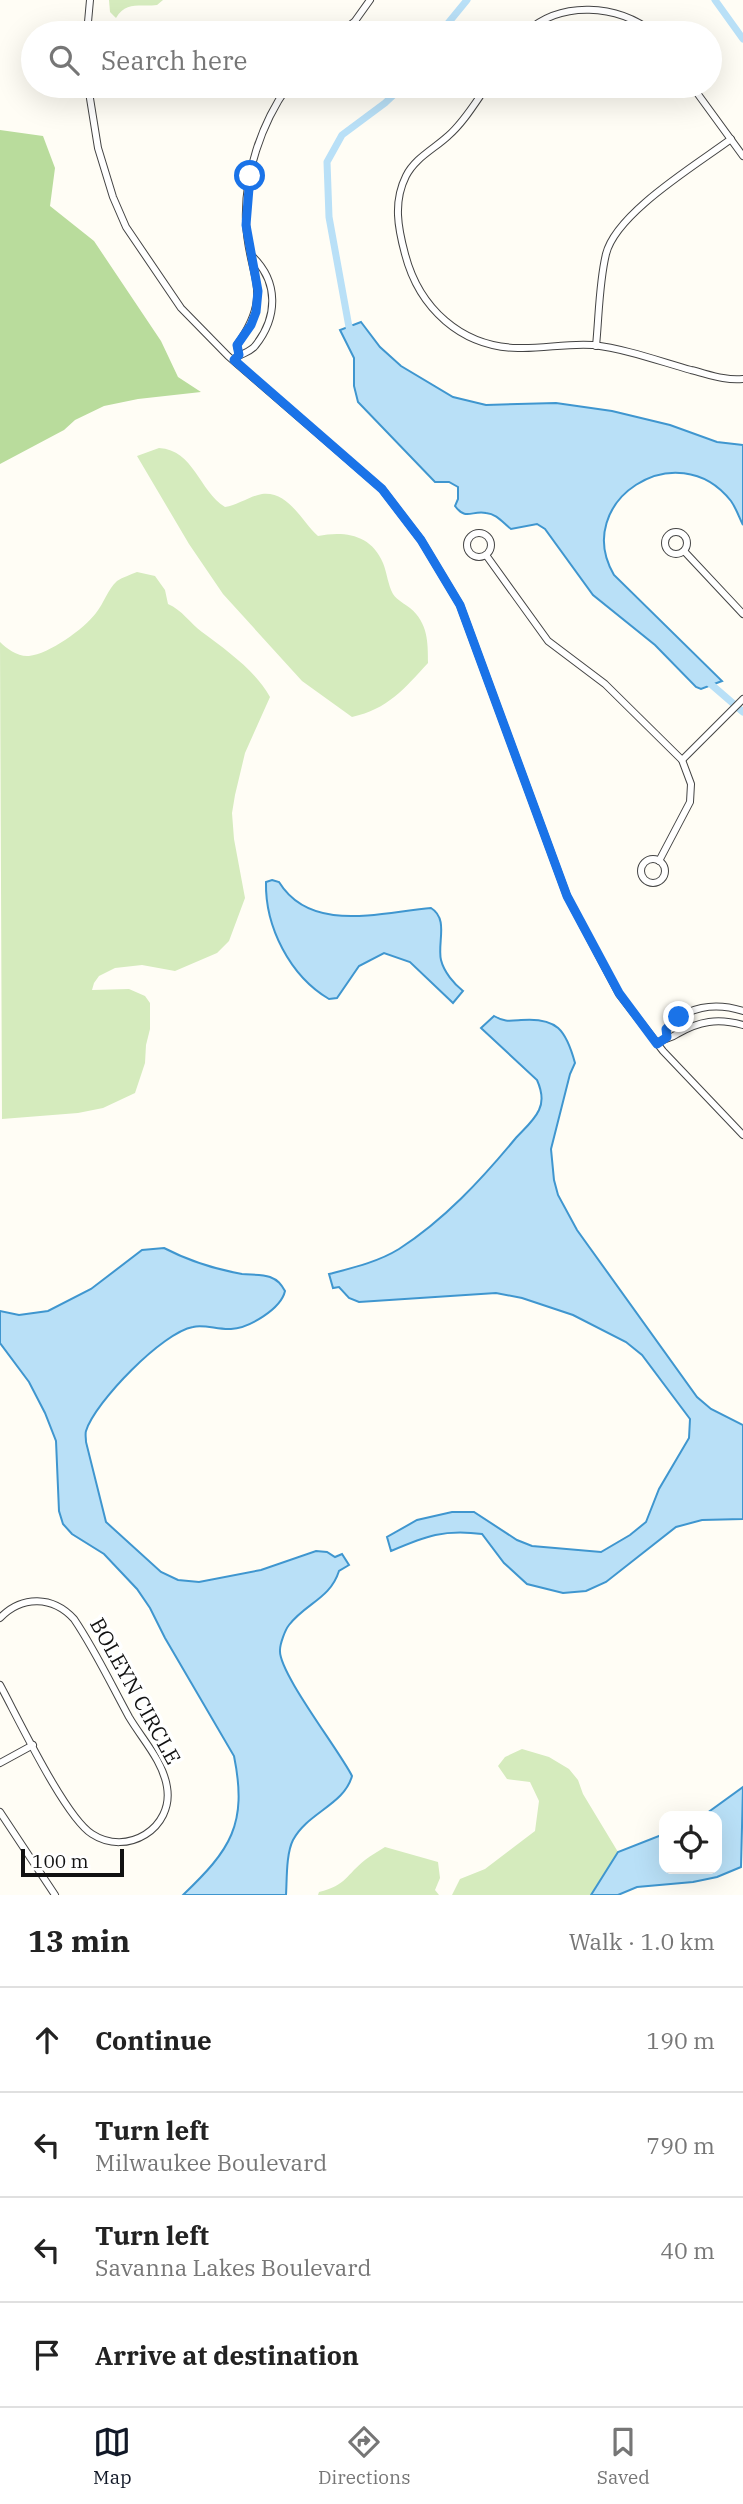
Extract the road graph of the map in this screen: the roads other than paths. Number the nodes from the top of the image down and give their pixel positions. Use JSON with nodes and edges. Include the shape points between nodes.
{"nodes":[{"id":1,"x":90,"y":0,"type":"edge"},
{"id":2,"x":370,"y":0,"type":"edge"},
{"id":3,"x":605,"y":0,"type":"edge"},
{"id":4,"x":604,"y":8,"type":"junction"},
{"id":5,"x":88,"y":21,"type":"edge"},
{"id":6,"x":355,"y":21,"type":"edge"},
{"id":7,"x":544,"y":21,"type":"edge"},
{"id":8,"x":634,"y":21,"type":"edge"},
{"id":9,"x":90,"y":98,"type":"edge"},
{"id":10,"x":281,"y":98,"type":"edge"},
{"id":11,"x":478,"y":98,"type":"edge"},
{"id":12,"x":701,"y":98,"type":"edge"},
{"id":13,"x":731,"y":139,"type":"junction"},
{"id":14,"x":743,"y":156,"type":"edge"},
{"id":15,"x":251,"y":255,"type":"junction"},
{"id":16,"x":256,"y":312,"type":"junction"},
{"id":17,"x":270,"y":315,"type":"junction"},
{"id":18,"x":596,"y":346,"type":"junction"},
{"id":19,"x":236,"y":358,"type":"junction"},
{"id":20,"x":743,"y":379,"type":"edge"},
{"id":21,"x":684,"y":551,"type":"dead end"},
{"id":22,"x":486,"y":555,"type":"junction"},
{"id":23,"x":743,"y":614,"type":"edge"},
{"id":24,"x":743,"y":699,"type":"edge"},
{"id":25,"x":682,"y":760,"type":"junction"},
{"id":26,"x":659,"y":861,"type":"dead end"},
{"id":27,"x":739,"y":1010,"type":"edge"},
{"id":28,"x":732,"y":1022,"type":"junction"},
{"id":29,"x":743,"y":1025,"type":"edge"},
{"id":30,"x":667,"y":1037,"type":"junction"},
{"id":31,"x":657,"y":1044,"type":"junction"},
{"id":32,"x":743,"y":1135,"type":"edge"},
{"id":33,"x":0,"y":1618,"type":"edge"},
{"id":34,"x":0,"y":1685,"type":"edge"},
{"id":35,"x":33,"y":1745,"type":"junction"},
{"id":36,"x":0,"y":1763,"type":"edge"},
{"id":37,"x":0,"y":1812,"type":"edge"},
{"id":38,"x":55,"y":1895,"type":"edge"}],
"edges":[{"from":1,"to":5,"type":"street"},
{"from":2,"to":6,"type":"street"},
{"from":3,"to":4,"type":"street"},
{"from":4,"to":7,"type":"street","via":[[559,12]]},
{"from":4,"to":8,"type":"street"},
{"from":9,"to":19,"type":"street","via":[[98,148],[126,227],[181,308]]},
{"from":10,"to":15,"type":"street","via":[[251,168],[246,211]]},
{"from":11,"to":18,"type":"street","via":[[460,124],[413,165],[403,184],[397,210],[409,272],[434,311],[475,340],[521,348]]},
{"from":12,"to":13,"type":"street"},
{"from":13,"to":14,"type":"street"},
{"from":13,"to":18,"type":"street","via":[[634,211],[619,229],[606,253]]},
{"from":15,"to":16,"type":"street","via":[[258,291]]},
{"from":15,"to":17,"type":"street","via":[[269,277],[273,295]]},
{"from":16,"to":17,"type":"street"},
{"from":16,"to":19,"type":"street","via":[[237,345]]},
{"from":17,"to":19,"type":"street","via":[[254,347]]},
{"from":18,"to":20,"type":"street"},
{"from":19,"to":31,"type":"street","via":[[382,489],[421,540],[460,605],[567,896],[619,993]]},
{"from":21,"to":23,"type":"street"},
{"from":22,"to":22,"type":"street","via":[[491,548],[488,537],[470,536],[468,552],[475,557]]},
{"from":22,"to":25,"type":"street","via":[[548,641],[605,684]]},
{"from":24,"to":25,"type":"street"},
{"from":25,"to":26,"type":"street","via":[[691,784],[690,802]]},
{"from":27,"to":28,"type":"street"},
{"from":27,"to":30,"type":"street","via":[[710,1007],[687,1012],[666,1029]]},
{"from":28,"to":29,"type":"street"},
{"from":28,"to":30,"type":"street","via":[[700,1023]]},
{"from":30,"to":31,"type":"street"},
{"from":31,"to":32,"type":"street"},
{"from":33,"to":35,"type":"street","name":"BOLEYN CIRCLE","via":[[16,1605],[33,1601],[60,1607],[75,1619],[162,1769],[168,1797],[162,1817],[136,1839],[115,1843],[95,1836],[81,1824]]},
{"from":34,"to":35,"type":"street","name":"BOLEYN CIRCLE"},
{"from":35,"to":36,"type":"street"},
{"from":37,"to":38,"type":"street"}]}
